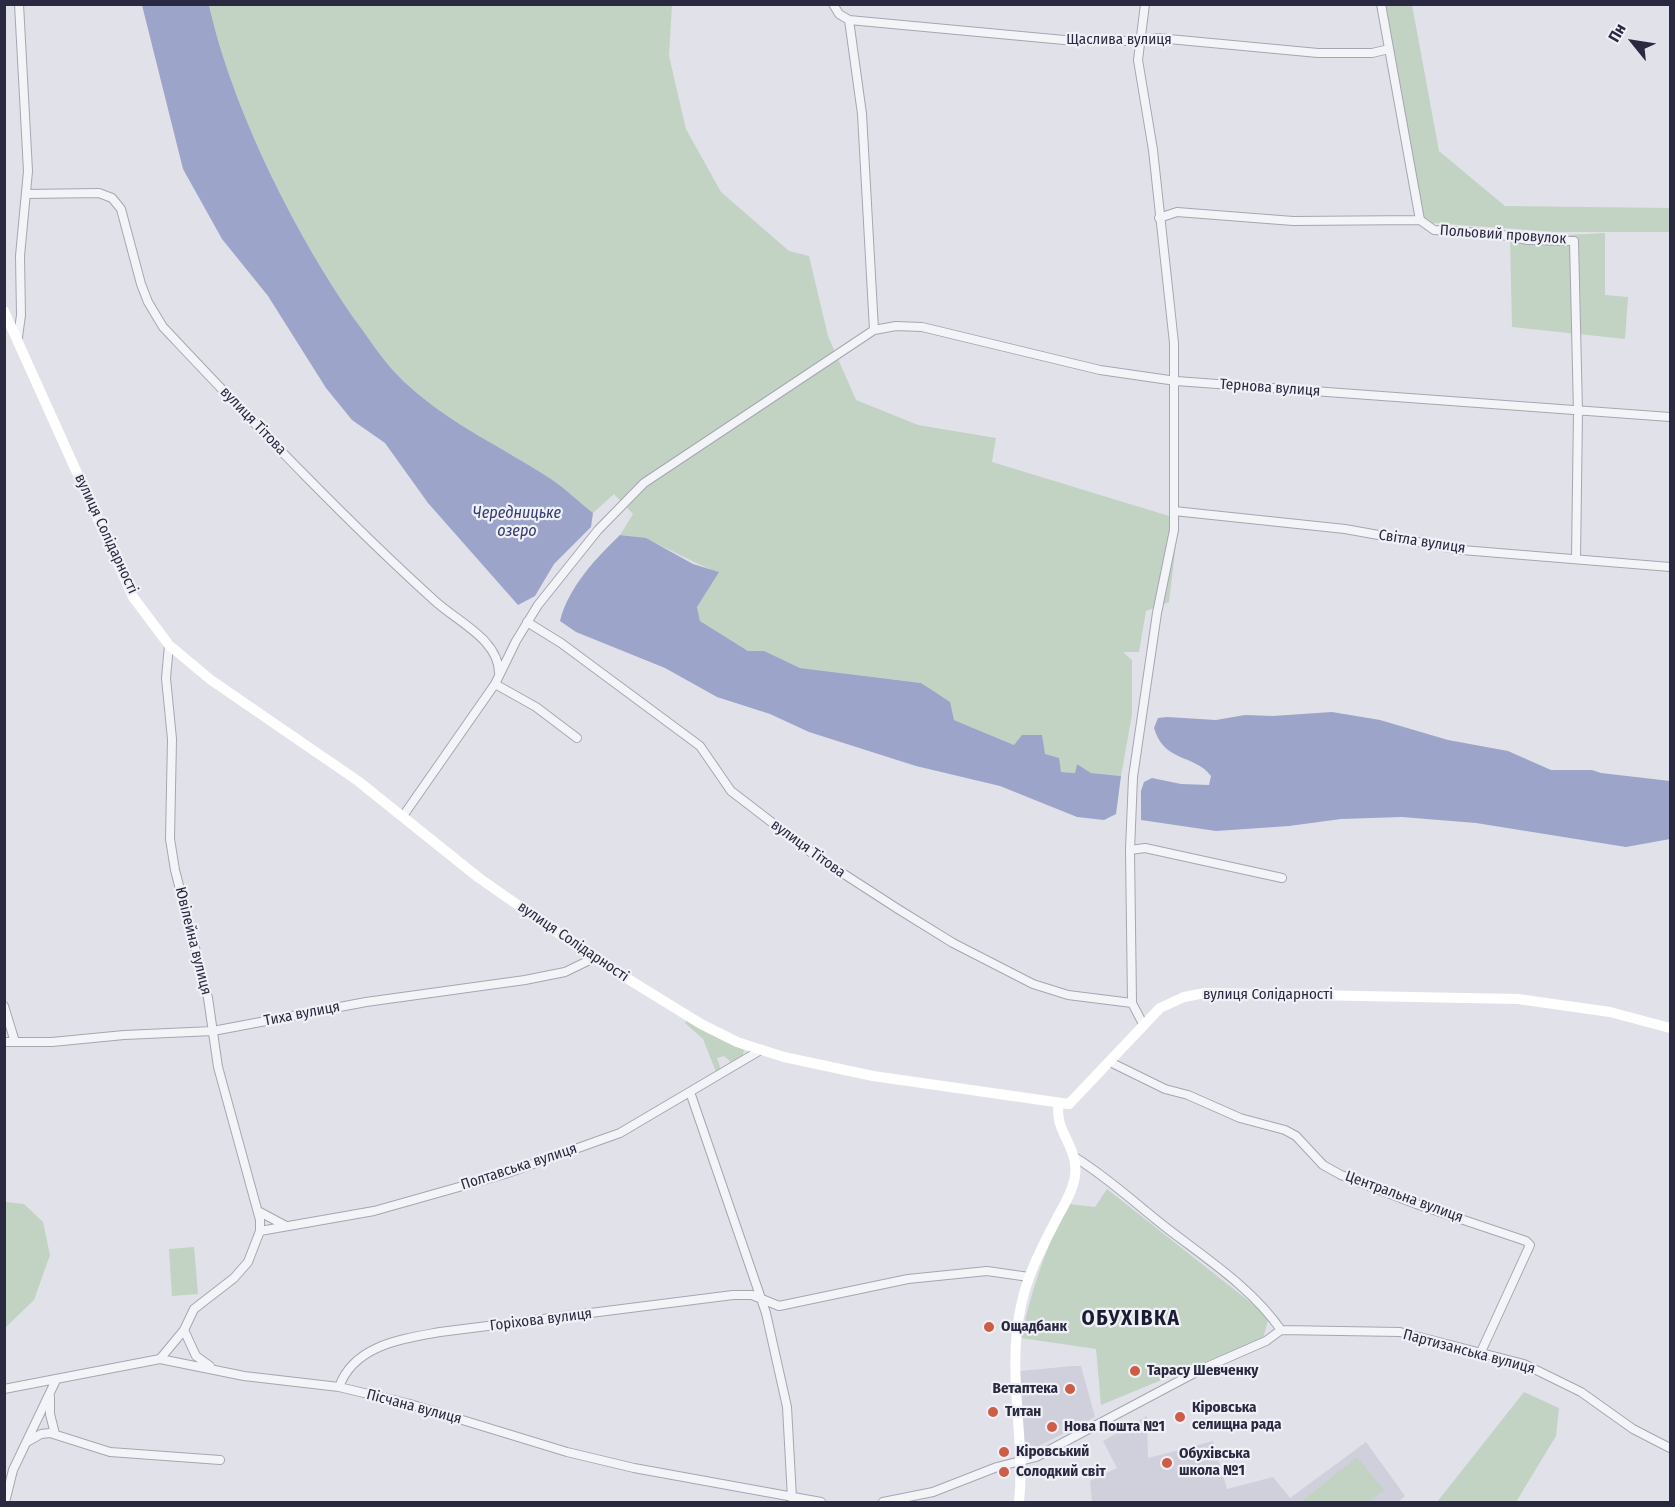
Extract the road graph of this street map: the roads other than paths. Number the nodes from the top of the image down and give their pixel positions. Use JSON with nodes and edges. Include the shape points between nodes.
{"nodes":[{"id":1,"x":19,"y":4,"type":"edge"},
{"id":2,"x":833,"y":4,"type":"edge"},
{"id":3,"x":1145,"y":4,"type":"edge"},
{"id":4,"x":1381,"y":4,"type":"edge"},
{"id":5,"x":849,"y":20,"type":"junction"},
{"id":6,"x":1141,"y":41,"type":"junction"},
{"id":7,"x":1389,"y":49,"type":"junction"},
{"id":8,"x":27,"y":194,"type":"junction"},
{"id":9,"x":1158,"y":218,"type":"junction"},
{"id":10,"x":1420,"y":219,"type":"junction"},
{"id":11,"x":4,"y":311,"type":"edge"},
{"id":12,"x":874,"y":330,"type":"junction"},
{"id":13,"x":18,"y":337,"type":"junction"},
{"id":14,"x":1176,"y":381,"type":"junction"},
{"id":15,"x":1578,"y":412,"type":"junction"},
{"id":16,"x":1671,"y":417,"type":"edge"},
{"id":17,"x":1174,"y":511,"type":"junction"},
{"id":18,"x":1576,"y":559,"type":"junction"},
{"id":19,"x":1671,"y":567,"type":"edge"},
{"id":20,"x":527,"y":622,"type":"junction"},
{"id":21,"x":169,"y":645,"type":"junction"},
{"id":22,"x":499,"y":675,"type":"junction"},
{"id":23,"x":495,"y":684,"type":"junction"},
{"id":24,"x":578,"y":738,"type":"dead end"},
{"id":25,"x":403,"y":816,"type":"junction"},
{"id":26,"x":1130,"y":850,"type":"junction"},
{"id":27,"x":1282,"y":878,"type":"dead end"},
{"id":28,"x":594,"y":958,"type":"junction"},
{"id":29,"x":1132,"y":1003,"type":"junction"},
{"id":30,"x":4,"y":1006,"type":"edge"},
{"id":31,"x":1143,"y":1024,"type":"junction"},
{"id":32,"x":1671,"y":1028,"type":"edge"},
{"id":33,"x":213,"y":1031,"type":"junction"},
{"id":34,"x":4,"y":1042,"type":"edge"},
{"id":35,"x":15,"y":1042,"type":"junction"},
{"id":36,"x":759,"y":1051,"type":"junction"},
{"id":37,"x":1110,"y":1062,"type":"junction"},
{"id":38,"x":690,"y":1092,"type":"junction"},
{"id":39,"x":1059,"y":1103,"type":"junction"},
{"id":40,"x":1076,"y":1158,"type":"junction"},
{"id":41,"x":258,"y":1211,"type":"junction"},
{"id":42,"x":288,"y":1226,"type":"junction"},
{"id":43,"x":260,"y":1231,"type":"junction"},
{"id":44,"x":1029,"y":1277,"type":"junction"},
{"id":45,"x":762,"y":1300,"type":"junction"},
{"id":46,"x":1281,"y":1329,"type":"junction"},
{"id":47,"x":184,"y":1330,"type":"junction"},
{"id":48,"x":1480,"y":1354,"type":"junction"},
{"id":49,"x":160,"y":1359,"type":"junction"},
{"id":50,"x":214,"y":1369,"type":"junction"},
{"id":51,"x":56,"y":1380,"type":"junction"},
{"id":52,"x":339,"y":1387,"type":"junction"},
{"id":53,"x":4,"y":1389,"type":"edge"},
{"id":54,"x":50,"y":1394,"type":"junction"},
{"id":55,"x":55,"y":1434,"type":"junction"},
{"id":56,"x":27,"y":1442,"type":"junction"},
{"id":57,"x":1671,"y":1448,"type":"edge"},
{"id":58,"x":220,"y":1460,"type":"dead end"},
{"id":59,"x":1019,"y":1461,"type":"junction"},
{"id":60,"x":792,"y":1498,"type":"junction"},
{"id":61,"x":5,"y":1503,"type":"edge"},
{"id":62,"x":821,"y":1503,"type":"edge"},
{"id":63,"x":884,"y":1503,"type":"edge"},
{"id":64,"x":1019,"y":1503,"type":"edge"}],
"edges":[{"from":1,"to":8,"type":"street","name":"вулиця Солідарності"},
{"from":2,"to":5,"type":"street","name":"Щаслива вулиця","via":[[838,14]]},
{"from":3,"to":6,"type":"street"},
{"from":4,"to":7,"type":"street"},
{"from":5,"to":6,"type":"street","name":"Щаслива вулиця","via":[[1075,41]]},
{"from":5,"to":12,"type":"street","via":[[862,114]]},
{"from":6,"to":7,"type":"street","name":"Щаслива вулиця","via":[[1158,38],[1318,53],[1372,53]]},
{"from":6,"to":9,"type":"street","via":[[1138,60],[1154,150]]},
{"from":7,"to":10,"type":"street"},
{"from":8,"to":13,"type":"street","name":"вулиця Солідарності","via":[[20,256]]},
{"from":8,"to":22,"type":"street","name":"вулиця Тітова","via":[[99,193],[116,201],[124,217],[147,303],[163,327],[361,531],[436,603],[488,645],[498,658]]},
{"from":9,"to":10,"type":"street","name":"Польовий провулок","via":[[1177,212],[1293,221]]},
{"from":9,"to":14,"type":"street"},
{"from":10,"to":15,"type":"street","name":"Польовий провулок","via":[[1434,230],[1574,241]]},
{"from":11,"to":13,"type":"main road"},
{"from":12,"to":14,"type":"street","name":"Тернова вулиця","via":[[922,327],[1089,368]]},
{"from":12,"to":20,"type":"street","via":[[644,483],[598,530]]},
{"from":13,"to":21,"type":"main road","name":"вулиця Солідарності","via":[[134,597]]},
{"from":14,"to":15,"type":"street","name":"Тернова вулиця"},
{"from":14,"to":17,"type":"street"},
{"from":15,"to":16,"type":"street","name":"Тернова вулиця"},
{"from":15,"to":18,"type":"street"},
{"from":17,"to":18,"type":"street","name":"Світла вулиця","via":[[1345,529],[1462,550]]},
{"from":17,"to":26,"type":"street","via":[[1170,556],[1157,613],[1132,777]]},
{"from":18,"to":19,"type":"street","name":"Світла вулиця"},
{"from":20,"to":22,"type":"street"},
{"from":20,"to":29,"type":"street","name":"вулиця Тітова","via":[[681,730],[700,746],[731,791],[859,884],[953,943],[1033,984],[1068,995]]},
{"from":21,"to":25,"type":"main road","name":"вулиця Солідарності"},
{"from":21,"to":33,"type":"street","name":"Ювілейна вулиця","via":[[166,678],[172,740],[170,839]]},
{"from":22,"to":23,"type":"street"},
{"from":23,"to":24,"type":"street","via":[[536,707]]},
{"from":23,"to":25,"type":"street"},
{"from":25,"to":28,"type":"main road","name":"вулиця Солідарності","via":[[479,878]]},
{"from":26,"to":27,"type":"street","via":[[1145,848]]},
{"from":26,"to":29,"type":"street"},
{"from":28,"to":33,"type":"street","name":"Тиха вулиця","via":[[565,972],[535,978],[366,1002]]},
{"from":28,"to":36,"type":"main road","name":"вулиця Солідарності","via":[[701,1024]]},
{"from":29,"to":31,"type":"street"},
{"from":30,"to":35,"type":"street"},
{"from":31,"to":32,"type":"main road","name":"вулиця Солідарності","via":[[1160,1008],[1184,997],[1234,993],[1518,999],[1610,1012]]},
{"from":31,"to":37,"type":"main road","name":"вулиця Солідарності"},
{"from":33,"to":35,"type":"street","name":"Тиха вулиця"},
{"from":33,"to":41,"type":"street","name":"Ювілейна вулиця","via":[[218,1067]]},
{"from":34,"to":35,"type":"street","name":"Тиха вулиця"},
{"from":36,"to":38,"type":"street","name":"Полтавська вулиця"},
{"from":36,"to":39,"type":"main road","name":"вулиця Солідарності","via":[[873,1076]]},
{"from":37,"to":39,"type":"main road","name":"вулиця Солідарності","via":[[1069,1104]]},
{"from":37,"to":48,"type":"street","name":"Центральна вулиця","via":[[1165,1089],[1240,1118],[1285,1130],[1323,1166],[1351,1180],[1526,1241],[1529,1254],[1508,1289]]},
{"from":38,"to":42,"type":"street","name":"Полтавська вулиця","via":[[620,1132],[505,1174],[374,1211]]},
{"from":38,"to":45,"type":"street"},
{"from":39,"to":40,"type":"main road","via":[[1061,1129]]},
{"from":40,"to":44,"type":"main road","via":[[1075,1179]]},
{"from":40,"to":46,"type":"street","via":[[1111,1181],[1236,1284],[1268,1311]]},
{"from":41,"to":42,"type":"street"},
{"from":41,"to":43,"type":"street","name":"Ювілейна вулиця"},
{"from":42,"to":43,"type":"street","name":"Полтавська вулиця"},
{"from":43,"to":47,"type":"street","via":[[248,1262],[194,1309]]},
{"from":44,"to":45,"type":"street","name":"Горіхова вулиця","via":[[987,1271],[908,1279],[779,1306]]},
{"from":44,"to":59,"type":"main road","via":[[1015,1346]]},
{"from":45,"to":52,"type":"street","name":"Горіхова вулиця","via":[[752,1295],[734,1295],[399,1340],[353,1362]]},
{"from":45,"to":60,"type":"street","via":[[787,1407]]},
{"from":46,"to":48,"type":"street","name":"Партизанська вулиця","via":[[1400,1332]]},
{"from":46,"to":59,"type":"street","via":[[1266,1341],[1202,1369],[1036,1457]]},
{"from":47,"to":49,"type":"street"},
{"from":47,"to":50,"type":"street","via":[[196,1356]]},
{"from":48,"to":57,"type":"street","name":"Партизанська вулиця","via":[[1543,1372],[1581,1392],[1633,1429]]},
{"from":49,"to":50,"type":"street","name":"Пісчана вулиця"},
{"from":49,"to":51,"type":"street","name":"Пісчана вулиця"},
{"from":50,"to":52,"type":"street","name":"Пісчана вулиця"},
{"from":51,"to":53,"type":"street","name":"Пісчана вулиця"},
{"from":51,"to":54,"type":"street"},
{"from":52,"to":60,"type":"street","name":"Пісчана вулиця","via":[[410,1404],[567,1452]]},
{"from":54,"to":55,"type":"street"},
{"from":54,"to":56,"type":"street"},
{"from":55,"to":56,"type":"street","via":[[41,1434]]},
{"from":55,"to":58,"type":"street","via":[[110,1452]]},
{"from":56,"to":61,"type":"street","via":[[13,1470]]},
{"from":59,"to":63,"type":"street","via":[[933,1492]]},
{"from":59,"to":64,"type":"main road"},
{"from":60,"to":62,"type":"street","name":"Пісчана вулиця"}]}
